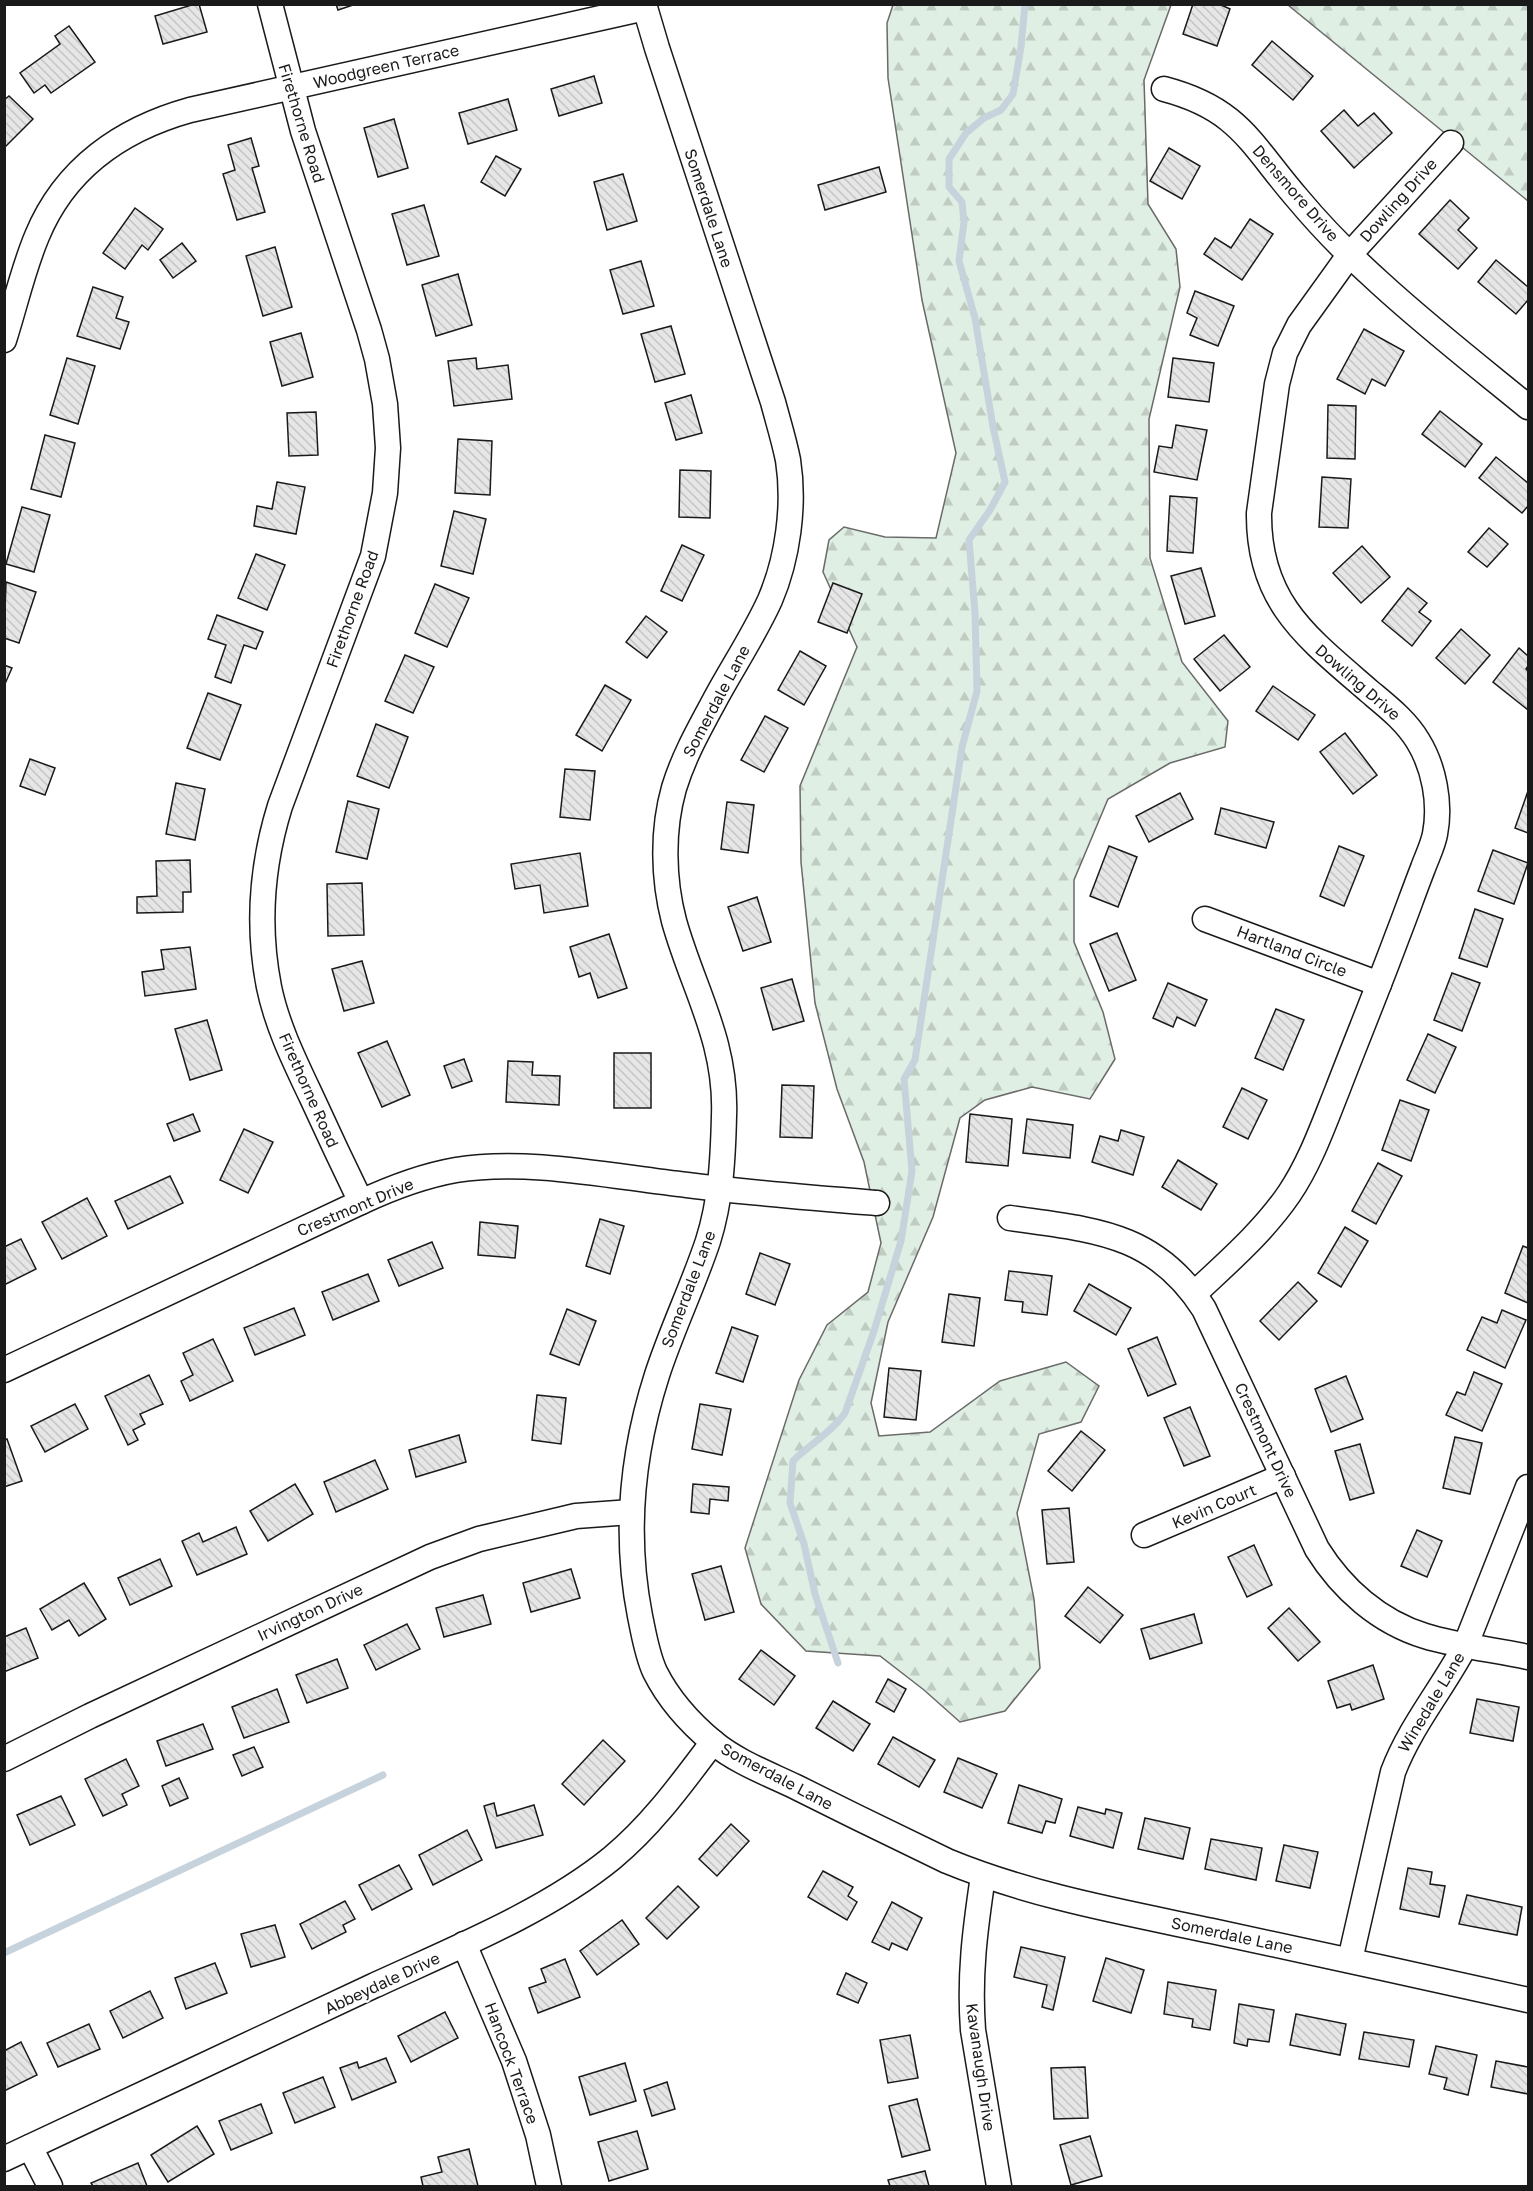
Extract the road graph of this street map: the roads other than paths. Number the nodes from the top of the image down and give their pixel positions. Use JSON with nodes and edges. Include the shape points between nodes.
{"nodes":[{"id":1,"x":270,"y":4,"type":"edge"},
{"id":2,"x":645,"y":6,"type":"edge"},
{"id":3,"x":291,"y":87,"type":"junction"},
{"id":4,"x":1164,"y":90,"type":"dead end"},
{"id":5,"x":1451,"y":142,"type":"dead end"},
{"id":6,"x":1350,"y":254,"type":"junction"},
{"id":7,"x":4,"y":340,"type":"edge"},
{"id":8,"x":1528,"y":407,"type":"edge"},
{"id":9,"x":1205,"y":920,"type":"dead end"},
{"id":10,"x":1379,"y":984,"type":"junction"},
{"id":11,"x":720,"y":1189,"type":"junction"},
{"id":12,"x":361,"y":1202,"type":"junction"},
{"id":13,"x":878,"y":1203,"type":"dead end"},
{"id":14,"x":1010,"y":1218,"type":"dead end"},
{"id":15,"x":1194,"y":1294,"type":"junction"},
{"id":16,"x":4,"y":1370,"type":"edge"},
{"id":17,"x":1283,"y":1476,"type":"junction"},
{"id":18,"x":1528,"y":1487,"type":"edge"},
{"id":19,"x":631,"y":1512,"type":"junction"},
{"id":20,"x":1144,"y":1535,"type":"dead end"},
{"id":21,"x":1466,"y":1644,"type":"junction"},
{"id":22,"x":1528,"y":1657,"type":"edge"},
{"id":23,"x":713,"y":1742,"type":"junction"},
{"id":24,"x":4,"y":1759,"type":"edge"},
{"id":25,"x":983,"y":1876,"type":"junction"},
{"id":26,"x":464,"y":1944,"type":"junction"},
{"id":27,"x":1350,"y":1960,"type":"junction"},
{"id":28,"x":1528,"y":2000,"type":"edge"},
{"id":29,"x":30,"y":2147,"type":"junction"},
{"id":30,"x":4,"y":2159,"type":"edge"},
{"id":31,"x":50,"y":2187,"type":"edge"},
{"id":32,"x":549,"y":2187,"type":"edge"},
{"id":33,"x":999,"y":2187,"type":"edge"}],
"edges":[{"from":1,"to":3,"type":"street","name":"Firethorne Road"},
{"from":2,"to":3,"type":"street","name":"Woodgreen Terrace"},
{"from":2,"to":11,"type":"street","name":"Somerdale Lane","via":[[773,402],[788,460],[790,490],[790,520],[776,584],[688,750],[674,788],[667,837],[668,886],[675,925],[710,1020],[722,1077],[725,1105]]},
{"from":3,"to":7,"type":"street","name":"Woodgreen Terrace","via":[[164,117],[112,143],[87,164],[65,188],[38,232]]},
{"from":3,"to":12,"type":"street","name":"Firethorne Road","via":[[377,359],[388,448],[385,493],[373,556],[273,827],[262,896],[263,942],[282,1032]]},
{"from":4,"to":6,"type":"street","name":"Densmore Drive","via":[[1213,107],[1237,124],[1316,220]]},
{"from":5,"to":6,"type":"street","name":"Dowling Drive"},
{"from":6,"to":8,"type":"street","name":"Densmore Drive","via":[[1380,284]]},
{"from":6,"to":10,"type":"street","name":"Dowling Drive","via":[[1299,325],[1286,353],[1277,384],[1259,529],[1263,560],[1290,618],[1311,641],[1401,718],[1430,766],[1437,794],[1435,835]]},
{"from":9,"to":10,"type":"street","name":"Hartland Circle"},
{"from":10,"to":15,"type":"street","name":"Dowling Drive","via":[[1300,1176],[1263,1228]]},
{"from":11,"to":12,"type":"street","name":"Crestmont Drive","via":[[500,1166],[456,1170],[413,1180]]},
{"from":11,"to":13,"type":"street","name":"Crestmont Drive"},
{"from":11,"to":19,"type":"street","name":"Somerdale Lane","via":[[708,1241],[646,1408]]},
{"from":12,"to":16,"type":"street","name":"Crestmont Drive"},
{"from":14,"to":15,"type":"street","name":"Crestmont Drive","via":[[1086,1229],[1127,1240],[1163,1262]]},
{"from":15,"to":17,"type":"street","name":"Crestmont Drive"},
{"from":17,"to":20,"type":"street","name":"Kevin Court"},
{"from":17,"to":21,"type":"street","name":"Crestmont Drive","via":[[1317,1549],[1336,1576],[1360,1599],[1399,1625],[1426,1636]]},
{"from":18,"to":21,"type":"street","name":"Winedale Lane"},
{"from":19,"to":23,"type":"street","name":"Somerdale Lane","via":[[631,1552],[646,1647],[674,1702]]},
{"from":19,"to":24,"type":"street","name":"Irvington Drive","via":[[576,1516],[479,1539],[430,1557]]},
{"from":21,"to":22,"type":"street","name":"Crestmont Drive"},
{"from":21,"to":27,"type":"street","name":"Winedale Lane","via":[[1418,1719],[1393,1772]]},
{"from":23,"to":25,"type":"street","name":"Somerdale Lane","via":[[776,1778]]},
{"from":23,"to":26,"type":"street","name":"Abbeydale Drive","via":[[663,1808],[611,1859],[571,1887]]},
{"from":25,"to":27,"type":"street","name":"Somerdale Lane","via":[[1118,1911]]},
{"from":25,"to":33,"type":"street","name":"Kavanaugh Drive","via":[[972,1957],[971,2006]]},
{"from":26,"to":29,"type":"street","name":"Abbeydale Drive"},
{"from":26,"to":32,"type":"street","name":"Hancock Terrace","via":[[514,2061],[538,2134]]},
{"from":27,"to":28,"type":"street","name":"Somerdale Lane"},
{"from":29,"to":30,"type":"street","name":"Abbeydale Drive"},
{"from":29,"to":31,"type":"street"}]}
